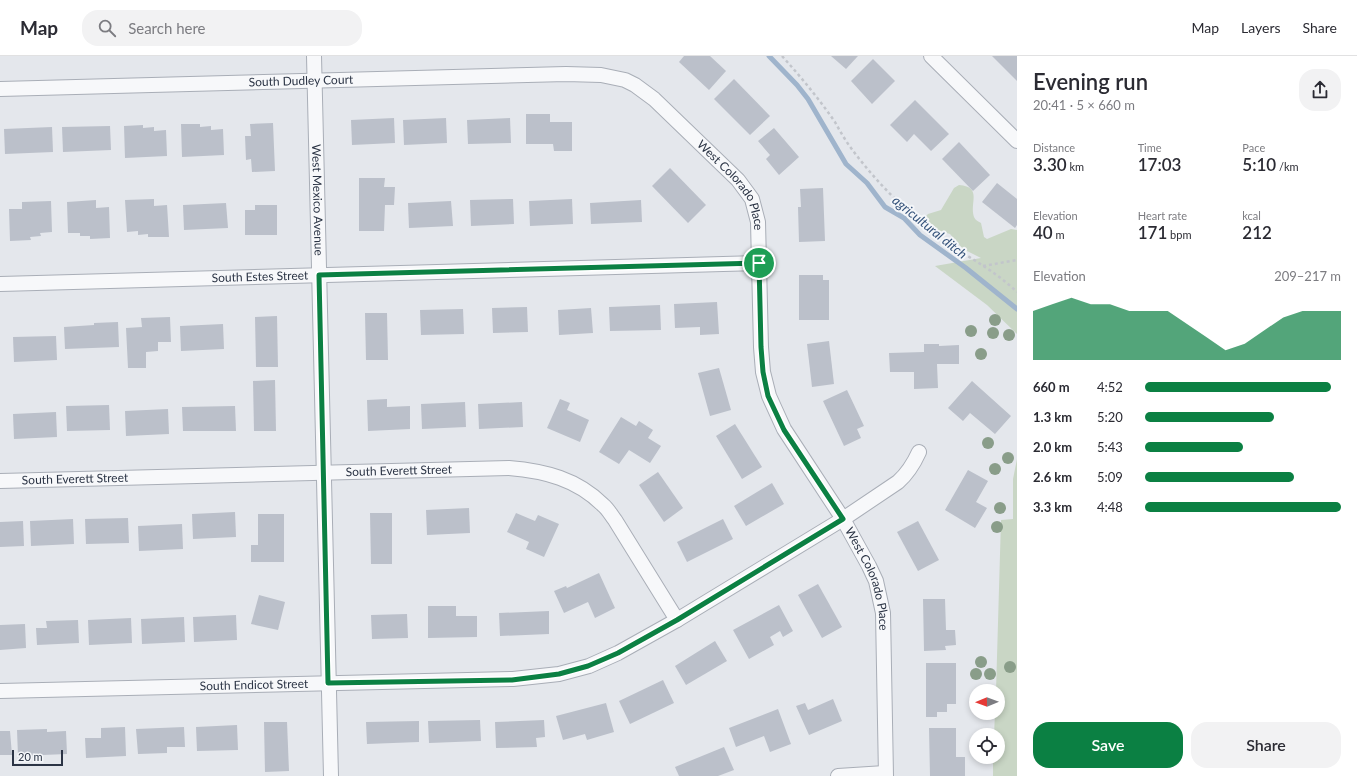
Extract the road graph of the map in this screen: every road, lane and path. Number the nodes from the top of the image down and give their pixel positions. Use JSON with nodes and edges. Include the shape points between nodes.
{"nodes":[{"id":1,"x":314,"y":56,"type":"edge"},
{"id":2,"x":782,"y":56,"type":"edge"},
{"id":3,"x":933,"y":57,"type":"edge"},
{"id":4,"x":601,"y":75,"type":"joint"},
{"id":5,"x":315,"y":80,"type":"junction"},
{"id":6,"x":0,"y":89,"type":"edge"},
{"id":7,"x":1017,"y":141,"type":"edge"},
{"id":8,"x":1017,"y":260,"type":"edge"},
{"id":9,"x":759,"y":263,"type":"junction"},
{"id":10,"x":983,"y":266,"type":"junction"},
{"id":11,"x":319,"y":275,"type":"junction"},
{"id":12,"x":0,"y":284,"type":"edge"},
{"id":13,"x":1017,"y":292,"type":"edge"},
{"id":14,"x":919,"y":452,"type":"dead end"},
{"id":15,"x":324,"y":473,"type":"junction"},
{"id":16,"x":0,"y":481,"type":"edge"},
{"id":17,"x":843,"y":519,"type":"junction"},
{"id":18,"x":677,"y":620,"type":"junction"},
{"id":19,"x":328,"y":683,"type":"junction"},
{"id":20,"x":0,"y":691,"type":"edge"},
{"id":21,"x":886,"y":774,"type":"edge"},
{"id":22,"x":331,"y":776,"type":"edge"},
{"id":23,"x":838,"y":776,"type":"edge"}],
"edges":[{"from":1,"to":5,"type":"street","name":"West Mexico Avenue"},
{"from":2,"to":10,"type":"path","via":[[816,96],[851,147],[894,198],[934,234]]},
{"from":3,"to":7,"type":"street"},
{"from":4,"to":5,"type":"street","name":"South Dudley Court"},
{"from":4,"to":9,"type":"street","name":"West Colorado Place","via":[[625,80],[645,92],[746,190],[752,199],[757,216]]},
{"from":5,"to":6,"type":"street","name":"South Dudley Court"},
{"from":5,"to":11,"type":"street","name":"West Mexico Avenue"},
{"from":8,"to":10,"type":"path"},
{"from":9,"to":11,"type":"street","name":"South Estes Street"},
{"from":9,"to":17,"type":"street","name":"West Colorado Place","via":[[761,347],[768,396],[784,430]]},
{"from":10,"to":13,"type":"path"},
{"from":11,"to":12,"type":"street","name":"South Estes Street"},
{"from":11,"to":15,"type":"street","name":"West Mexico Avenue"},
{"from":14,"to":17,"type":"street","name":"South Endicot Street","via":[[904,477]]},
{"from":15,"to":16,"type":"street","name":"South Everett Street"},
{"from":15,"to":18,"type":"street","name":"South Everett Street","via":[[509,468],[548,474],[566,480],[604,505]]},
{"from":15,"to":19,"type":"street","name":"West Mexico Avenue"},
{"from":17,"to":18,"type":"street","name":"South Endicot Street"},
{"from":17,"to":21,"type":"street","name":"West Colorado Place","via":[[870,566],[883,613]]},
{"from":18,"to":19,"type":"street","name":"South Endicot Street","via":[[618,653],[588,666],[559,674],[512,680]]},
{"from":19,"to":20,"type":"street","name":"South Endicot Street"},
{"from":19,"to":22,"type":"street","name":"West Mexico Avenue"},
{"from":21,"to":23,"type":"street"}]}
